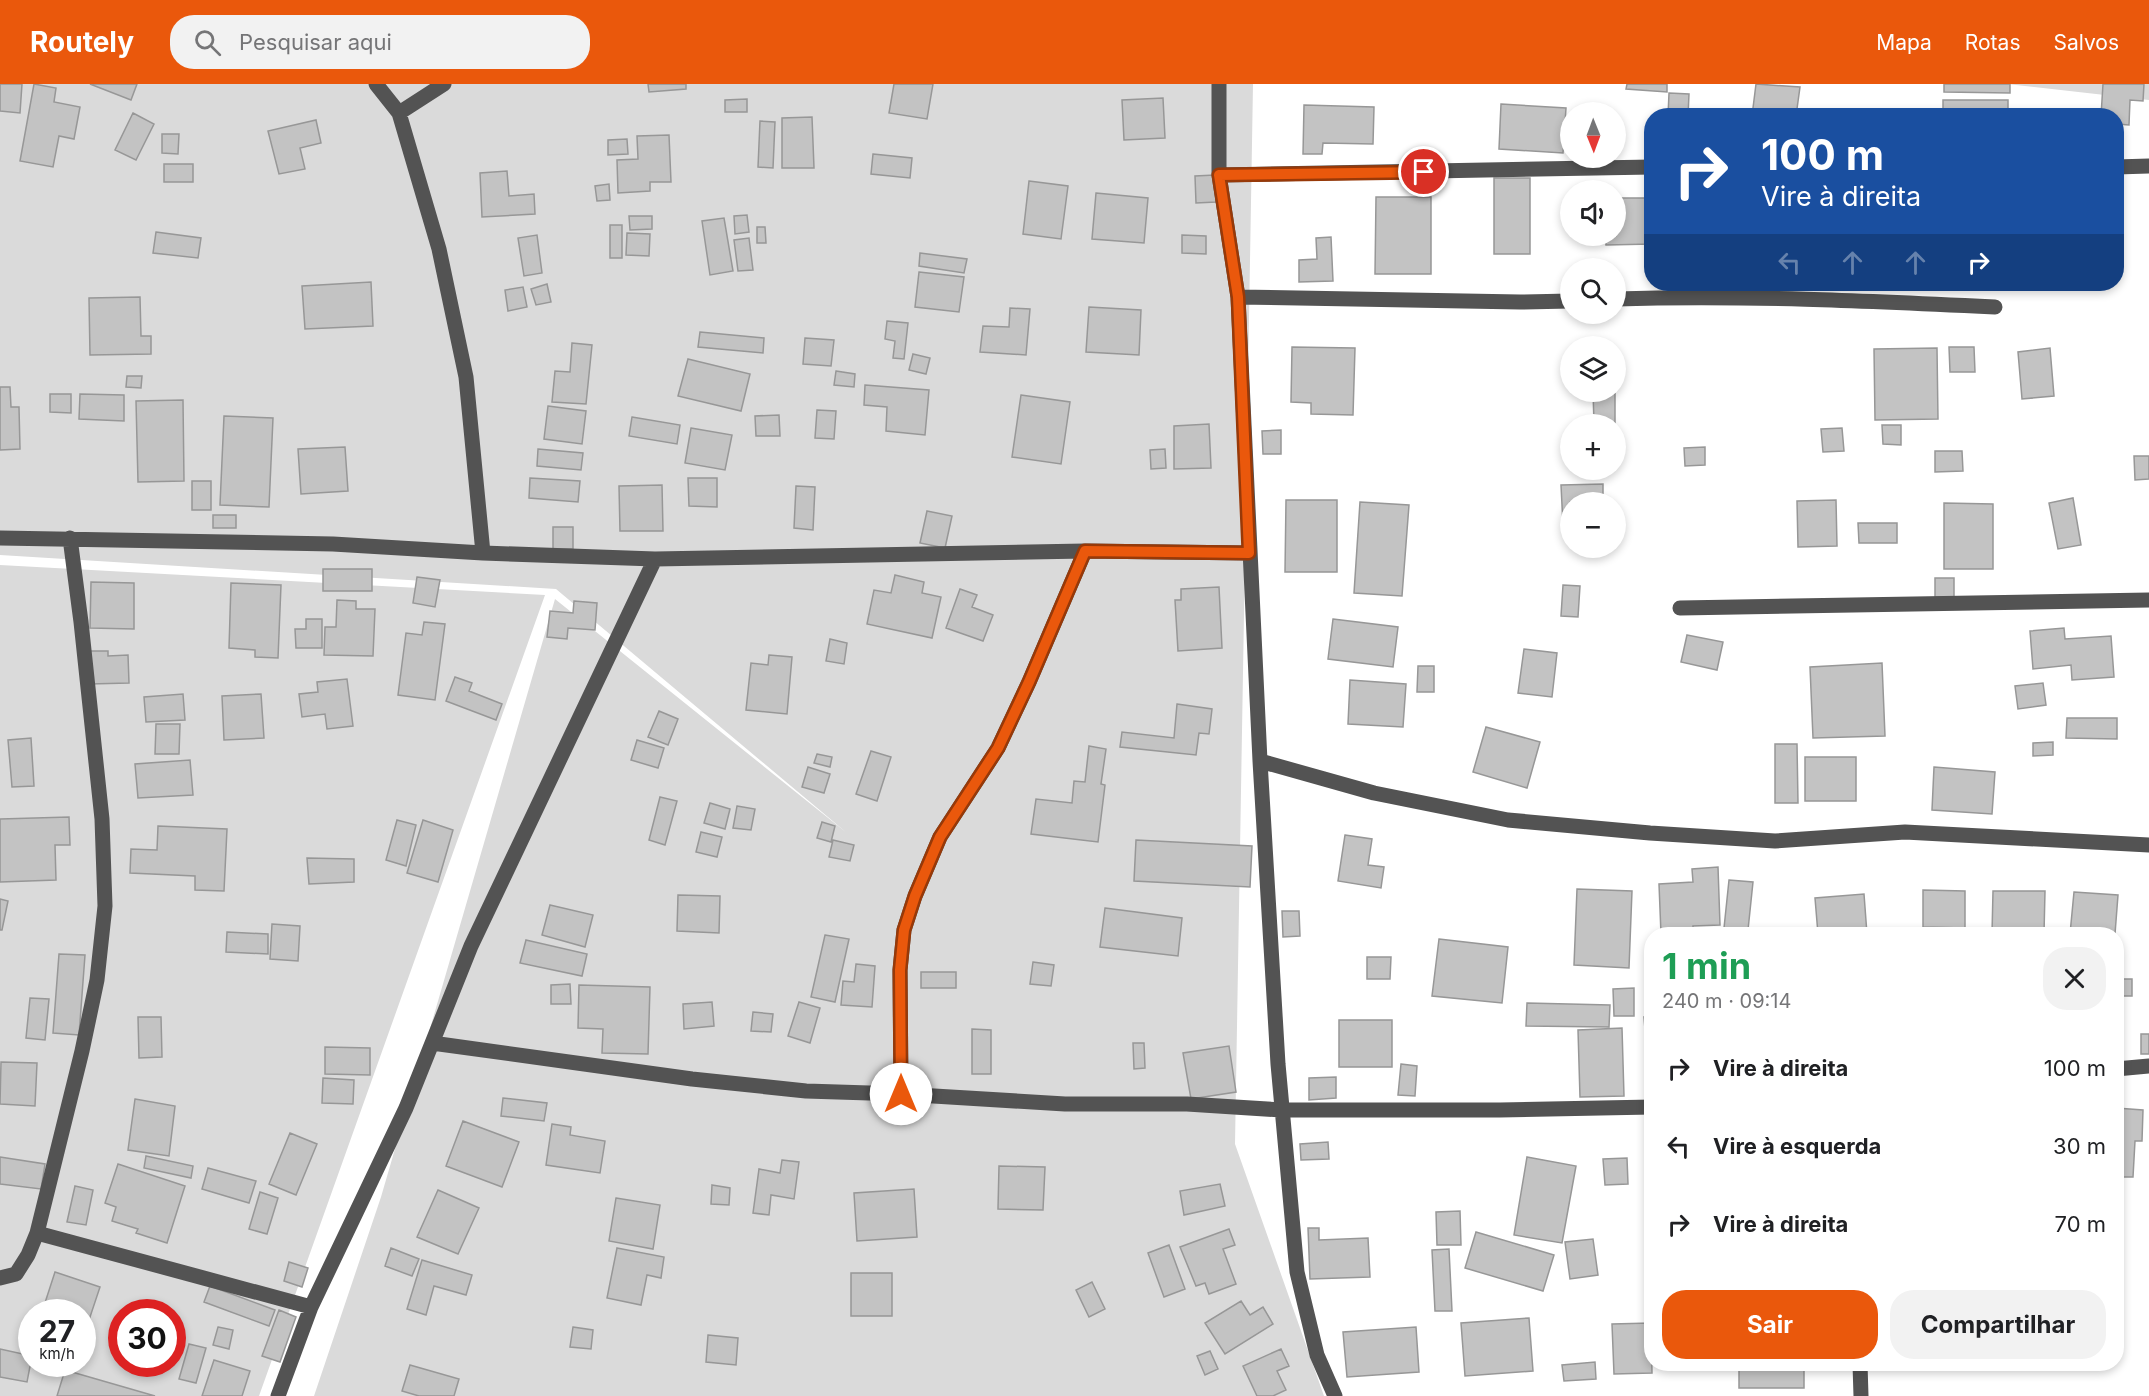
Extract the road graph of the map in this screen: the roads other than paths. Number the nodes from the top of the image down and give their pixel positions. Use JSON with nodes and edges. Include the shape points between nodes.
{"nodes":[{"id":1,"x":376,"y":84,"type":"edge"},
{"id":2,"x":444,"y":84,"type":"edge"},
{"id":3,"x":1219,"y":84,"type":"edge"},
{"id":4,"x":399,"y":113,"type":"junction"},
{"id":5,"x":2149,"y":166,"type":"edge"},
{"id":6,"x":1644,"y":167,"type":"edge"},
{"id":7,"x":2124,"y":167,"type":"edge"},
{"id":8,"x":1219,"y":175,"type":"junction"},
{"id":9,"x":1238,"y":297,"type":"junction"},
{"id":10,"x":1626,"y":299,"type":"edge"},
{"id":11,"x":1560,"y":301,"type":"edge"},
{"id":12,"x":1995,"y":307,"type":"dead end"},
{"id":13,"x":0,"y":538,"type":"edge"},
{"id":14,"x":70,"y":538,"type":"junction"},
{"id":15,"x":1085,"y":551,"type":"junction"},
{"id":16,"x":483,"y":552,"type":"junction"},
{"id":17,"x":1249,"y":553,"type":"junction"},
{"id":18,"x":655,"y":559,"type":"junction"},
{"id":19,"x":2149,"y":600,"type":"edge"},
{"id":20,"x":1680,"y":608,"type":"dead end"},
{"id":21,"x":1260,"y":761,"type":"junction"},
{"id":22,"x":2149,"y":845,"type":"edge"},
{"id":23,"x":432,"y":1043,"type":"junction"},
{"id":24,"x":2149,"y":1066,"type":"edge"},
{"id":25,"x":2124,"y":1068,"type":"edge"},
{"id":26,"x":901,"y":1094,"type":"junction"},
{"id":27,"x":1644,"y":1107,"type":"edge"},
{"id":28,"x":1282,"y":1110,"type":"junction"},
{"id":29,"x":38,"y":1233,"type":"junction"},
{"id":30,"x":0,"y":1278,"type":"edge"},
{"id":31,"x":311,"y":1307,"type":"junction"},
{"id":32,"x":1860,"y":1371,"type":"edge"},
{"id":33,"x":278,"y":1396,"type":"edge"},
{"id":34,"x":1335,"y":1396,"type":"edge"},
{"id":35,"x":1861,"y":1396,"type":"edge"}],
"edges":[{"from":1,"to":4,"type":"street"},
{"from":2,"to":4,"type":"street"},
{"from":3,"to":8,"type":"street"},
{"from":4,"to":16,"type":"street","via":[[439,249],[466,377]]},
{"from":5,"to":7,"type":"street"},
{"from":6,"to":8,"type":"street"},
{"from":8,"to":9,"type":"street"},
{"from":9,"to":11,"type":"street"},
{"from":9,"to":17,"type":"street"},
{"from":10,"to":12,"type":"street","via":[[1870,301]]},
{"from":13,"to":14,"type":"street"},
{"from":14,"to":16,"type":"street"},
{"from":14,"to":29,"type":"street","via":[[102,819],[105,906],[97,980]]},
{"from":15,"to":17,"type":"street"},
{"from":15,"to":18,"type":"street"},
{"from":15,"to":26,"type":"street","via":[[998,748],[940,837],[912,904],[904,930],[900,970]]},
{"from":16,"to":18,"type":"street"},
{"from":17,"to":21,"type":"street"},
{"from":18,"to":23,"type":"street","via":[[471,946]]},
{"from":19,"to":20,"type":"street"},
{"from":21,"to":22,"type":"street","via":[[1374,793],[1508,820],[1775,841],[1905,832]]},
{"from":21,"to":28,"type":"street"},
{"from":23,"to":26,"type":"street","via":[[692,1079],[806,1091]]},
{"from":23,"to":31,"type":"street","via":[[406,1108]]},
{"from":24,"to":25,"type":"street"},
{"from":26,"to":28,"type":"street","via":[[1065,1104],[1187,1104]]},
{"from":27,"to":28,"type":"street"},
{"from":28,"to":34,"type":"street","via":[[1298,1272],[1317,1355]]},
{"from":29,"to":30,"type":"street","via":[[16,1274]]},
{"from":29,"to":31,"type":"street"},
{"from":31,"to":33,"type":"street"},
{"from":32,"to":35,"type":"street"}]}
